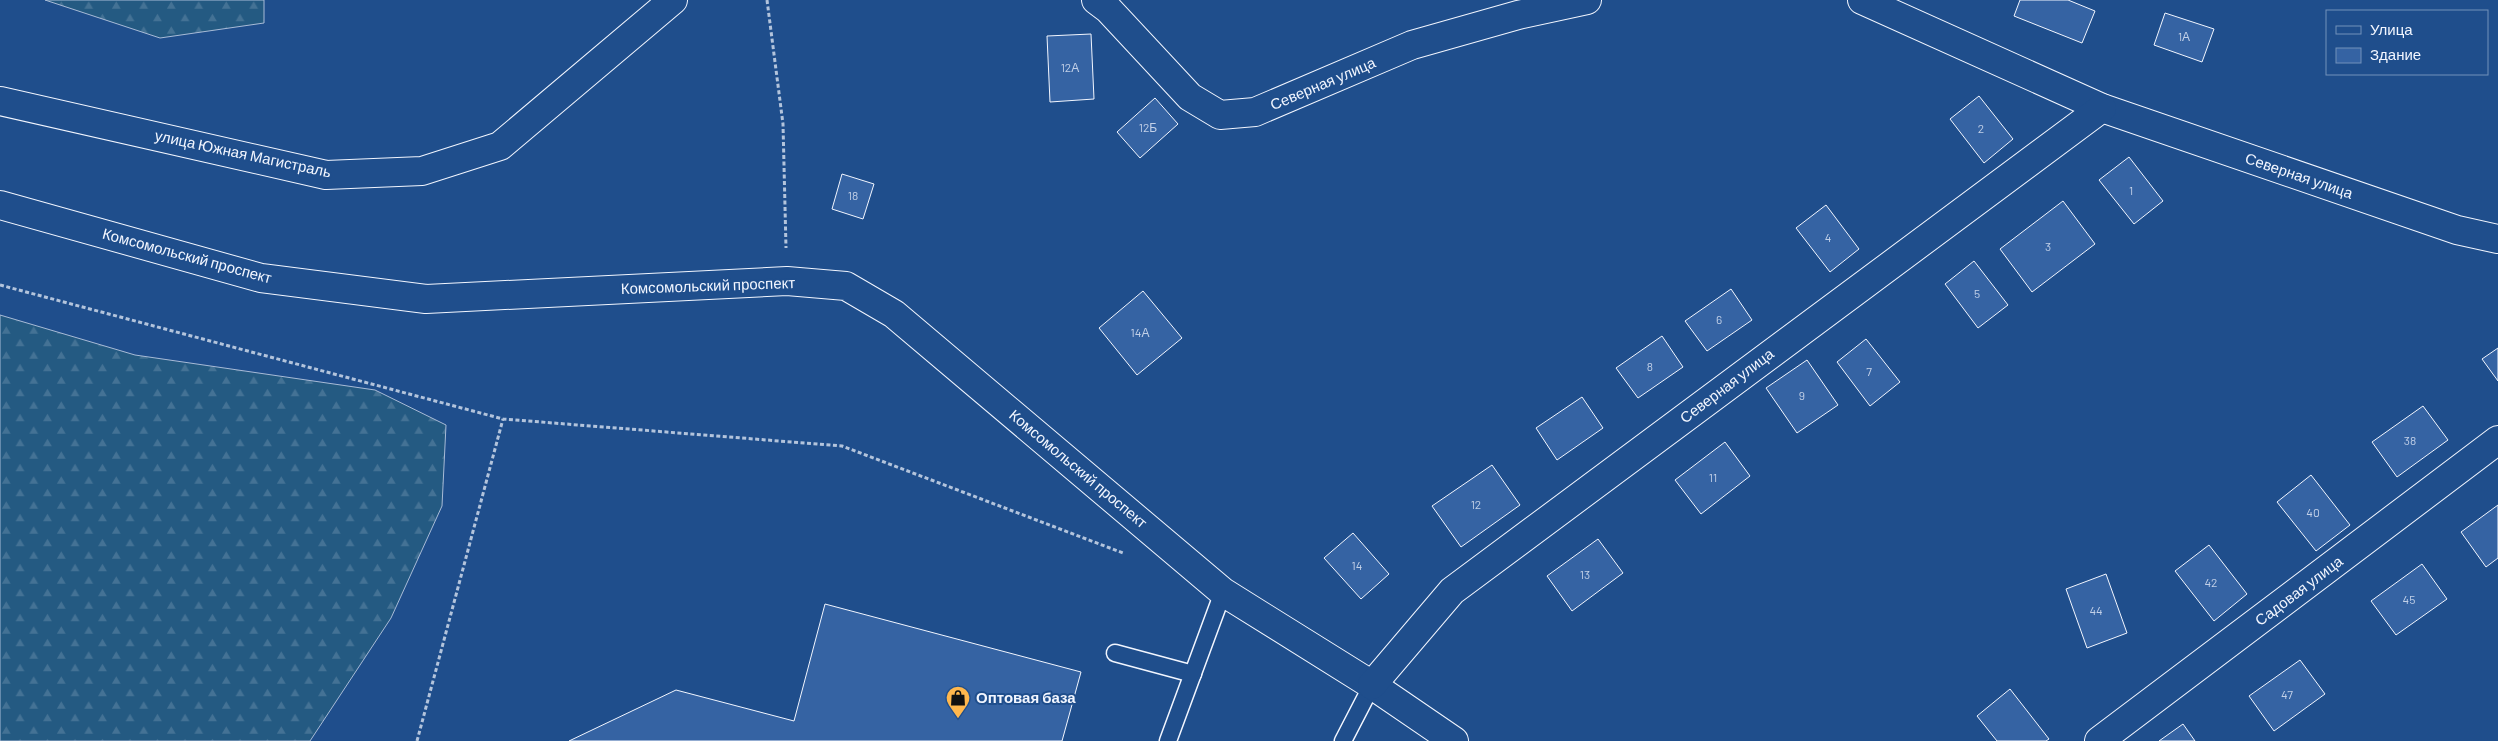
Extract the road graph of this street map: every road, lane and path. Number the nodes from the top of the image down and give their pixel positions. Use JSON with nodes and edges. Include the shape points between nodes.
{"nodes":[{"id":1,"x":673,"y":0,"type":"edge"},
{"id":2,"x":767,"y":0,"type":"edge"},
{"id":3,"x":1096,"y":0,"type":"edge"},
{"id":4,"x":1588,"y":0,"type":"edge"},
{"id":5,"x":1862,"y":0,"type":"edge"},
{"id":6,"x":0,"y":101,"type":"edge"},
{"id":7,"x":2102,"y":108,"type":"junction"},
{"id":8,"x":0,"y":205,"type":"edge"},
{"id":9,"x":2498,"y":240,"type":"edge"},
{"id":10,"x":787,"y":280,"type":"junction"},
{"id":11,"x":0,"y":285,"type":"edge"},
{"id":12,"x":502,"y":419,"type":"junction"},
{"id":13,"x":2498,"y":440,"type":"edge"},
{"id":14,"x":1130,"y":556,"type":"dead end"},
{"id":15,"x":1224,"y":592,"type":"junction"},
{"id":16,"x":1115,"y":653,"type":"dead end"},
{"id":17,"x":1193,"y":674,"type":"junction"},
{"id":18,"x":1372,"y":685,"type":"junction"},
{"id":19,"x":417,"y":741,"type":"edge"},
{"id":20,"x":1168,"y":741,"type":"edge"},
{"id":21,"x":1342,"y":741,"type":"edge"},
{"id":22,"x":1454,"y":741,"type":"edge"},
{"id":23,"x":2099,"y":741,"type":"edge"}],
"edges":[{"from":1,"to":6,"type":"street","name":"улица Южная Магистраль","via":[[500,146],[422,171],[326,175]]},
{"from":2,"to":10,"type":"path","via":[[783,124]]},
{"from":3,"to":4,"type":"street","name":"Северная улица","via":[[1190,97],[1220,115],[1255,112],[1412,45],[1518,15]]},
{"from":5,"to":7,"type":"street","name":"Северная улица"},
{"from":7,"to":9,"type":"street","name":"Северная улица","via":[[2457,230]]},
{"from":7,"to":18,"type":"street","name":"Северная улица","via":[[1452,591]]},
{"from":8,"to":10,"type":"street","name":"Комсомольский проспект","via":[[261,278],[426,299]]},
{"from":10,"to":15,"type":"street","name":"Комсомольский проспект","via":[[846,286],[894,314]]},
{"from":11,"to":12,"type":"path"},
{"from":12,"to":14,"type":"path","via":[[842,446]]},
{"from":12,"to":19,"type":"path"},
{"from":13,"to":23,"type":"street","name":"Садовая улица"},
{"from":15,"to":17,"type":"lane"},
{"from":15,"to":18,"type":"street","name":"Комсомольский проспект"},
{"from":16,"to":17,"type":"lane"},
{"from":17,"to":20,"type":"lane"},
{"from":18,"to":21,"type":"lane"},
{"from":18,"to":22,"type":"street","name":"Комсомольский проспект"}]}
